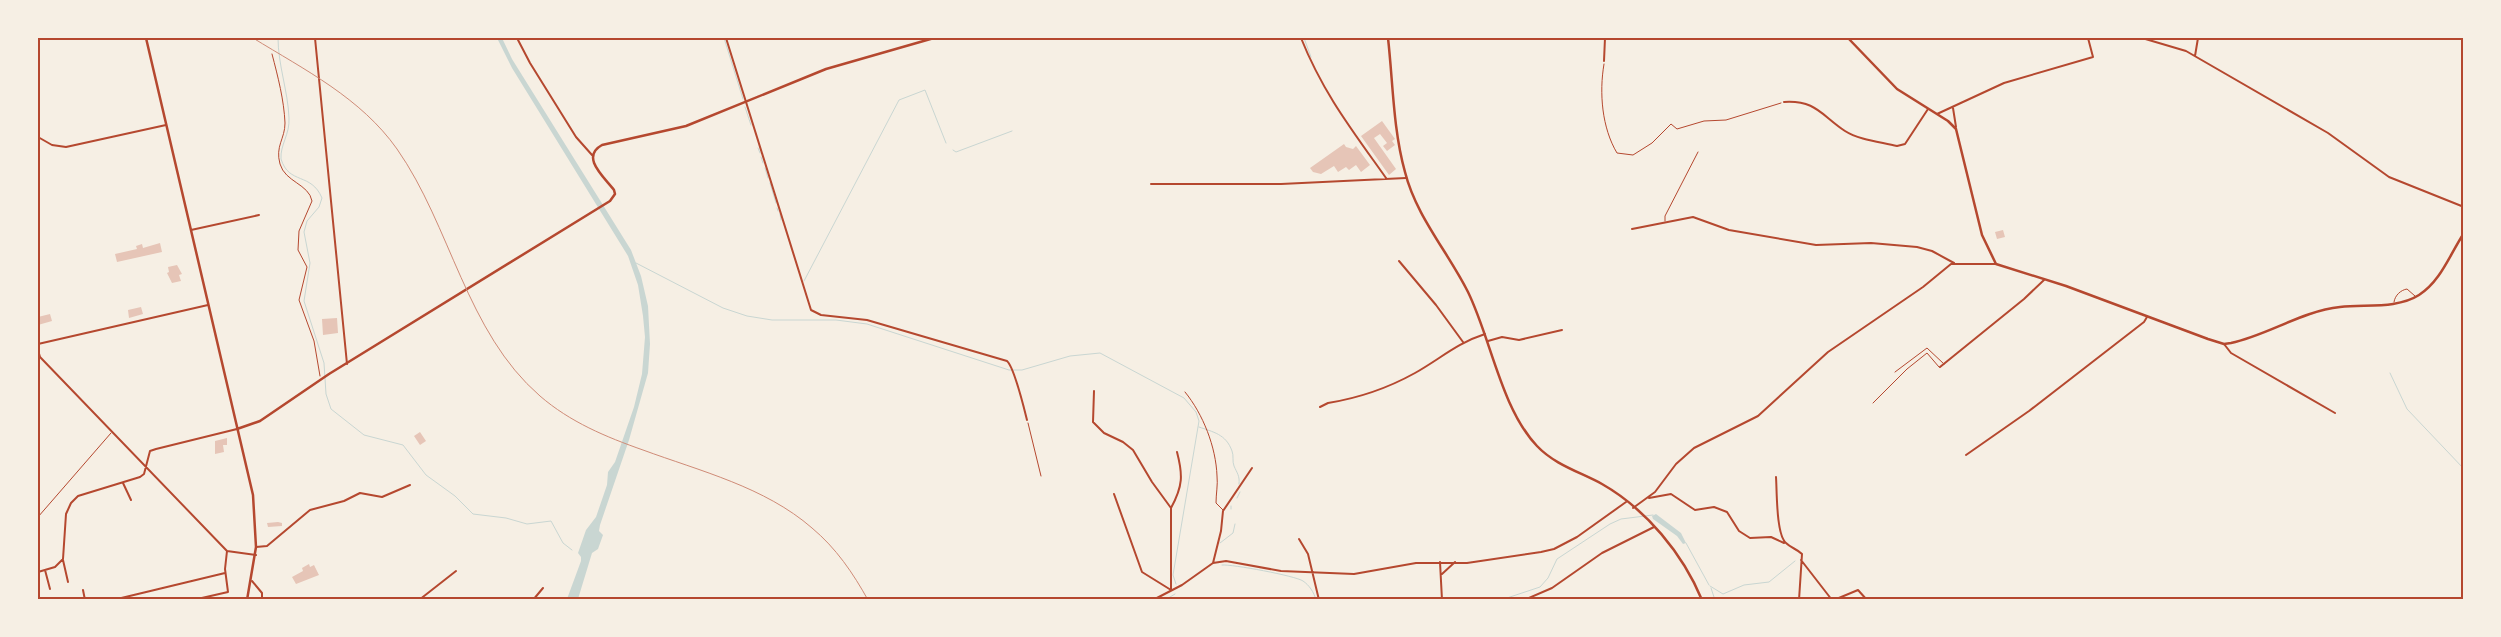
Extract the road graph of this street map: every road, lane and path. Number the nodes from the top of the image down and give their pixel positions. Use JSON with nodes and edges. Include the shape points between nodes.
{"nodes":[{"id":1,"x":146,"y":38,"type":"edge"},
{"id":2,"x":315,"y":38,"type":"edge"},
{"id":3,"x":517,"y":38,"type":"edge"},
{"id":4,"x":726,"y":38,"type":"edge"},
{"id":5,"x":731,"y":38,"type":"edge"},
{"id":6,"x":934,"y":38,"type":"edge"},
{"id":7,"x":1302,"y":38,"type":"edge"},
{"id":8,"x":1388,"y":38,"type":"edge"},
{"id":9,"x":1605,"y":38,"type":"edge"},
{"id":10,"x":1848,"y":38,"type":"edge"},
{"id":11,"x":2088,"y":38,"type":"edge"},
{"id":12,"x":2142,"y":38,"type":"edge"},
{"id":13,"x":2198,"y":38,"type":"edge"},
{"id":14,"x":272,"y":54,"type":"dead end"},
{"id":15,"x":2195,"y":56,"type":"junction"},
{"id":16,"x":1604,"y":61,"type":"joint"},
{"id":17,"x":746,"y":102,"type":"junction"},
{"id":18,"x":1784,"y":102,"type":"joint"},
{"id":19,"x":1952,"y":108,"type":"junction"},
{"id":20,"x":1928,"y":109,"type":"junction"},
{"id":21,"x":1937,"y":114,"type":"junction"},
{"id":22,"x":166,"y":125,"type":"junction"},
{"id":23,"x":1956,"y":129,"type":"junction"},
{"id":24,"x":38,"y":137,"type":"edge"},
{"id":25,"x":1698,"y":152,"type":"dead end"},
{"id":26,"x":592,"y":155,"type":"junction"},
{"id":27,"x":1406,"y":178,"type":"junction"},
{"id":28,"x":1387,"y":179,"type":"junction"},
{"id":29,"x":1151,"y":184,"type":"dead end"},
{"id":30,"x":2464,"y":207,"type":"edge"},
{"id":31,"x":260,"y":215,"type":"dead end"},
{"id":32,"x":1665,"y":221,"type":"junction"},
{"id":33,"x":1632,"y":229,"type":"dead end"},
{"id":34,"x":190,"y":230,"type":"junction"},
{"id":35,"x":2464,"y":233,"type":"edge"},
{"id":36,"x":1399,"y":261,"type":"dead end"},
{"id":37,"x":1954,"y":263,"type":"junction"},
{"id":38,"x":1996,"y":264,"type":"junction"},
{"id":39,"x":2044,"y":280,"type":"junction"},
{"id":40,"x":2416,"y":297,"type":"junction"},
{"id":41,"x":2394,"y":303,"type":"junction"},
{"id":42,"x":208,"y":305,"type":"junction"},
{"id":43,"x":2148,"y":316,"type":"junction"},
{"id":44,"x":1562,"y":330,"type":"dead end"},
{"id":45,"x":1486,"y":334,"type":"junction"},
{"id":46,"x":1488,"y":341,"type":"junction"},
{"id":47,"x":1463,"y":342,"type":"junction"},
{"id":48,"x":38,"y":344,"type":"edge"},
{"id":49,"x":2224,"y":344,"type":"junction"},
{"id":50,"x":38,"y":350,"type":"edge"},
{"id":51,"x":347,"y":364,"type":"junction"},
{"id":52,"x":1944,"y":364,"type":"junction"},
{"id":53,"x":1940,"y":367,"type":"joint"},
{"id":54,"x":1895,"y":372,"type":"dead end"},
{"id":55,"x":321,"y":379,"type":"junction"},
{"id":56,"x":1094,"y":391,"type":"dead end"},
{"id":57,"x":1185,"y":392,"type":"dead end"},
{"id":58,"x":1873,"y":403,"type":"dead end"},
{"id":59,"x":1320,"y":407,"type":"dead end"},
{"id":60,"x":2335,"y":413,"type":"dead end"},
{"id":61,"x":1027,"y":420,"type":"joint"},
{"id":62,"x":237,"y":429,"type":"junction"},
{"id":63,"x":112,"y":432,"type":"junction"},
{"id":64,"x":1178,"y":452,"type":"dead end"},
{"id":65,"x":1966,"y":455,"type":"dead end"},
{"id":66,"x":1252,"y":468,"type":"dead end"},
{"id":67,"x":146,"y":469,"type":"junction"},
{"id":68,"x":1041,"y":476,"type":"dead end"},
{"id":69,"x":1776,"y":477,"type":"dead end"},
{"id":70,"x":123,"y":483,"type":"junction"},
{"id":71,"x":410,"y":485,"type":"dead end"},
{"id":72,"x":1114,"y":494,"type":"dead end"},
{"id":73,"x":1649,"y":498,"type":"junction"},
{"id":74,"x":131,"y":500,"type":"dead end"},
{"id":75,"x":1626,"y":502,"type":"junction"},
{"id":76,"x":1171,"y":508,"type":"junction"},
{"id":77,"x":1633,"y":508,"type":"junction"},
{"id":78,"x":1223,"y":511,"type":"junction"},
{"id":79,"x":38,"y":517,"type":"edge"},
{"id":80,"x":1654,"y":527,"type":"junction"},
{"id":81,"x":1299,"y":540,"type":"dead end"},
{"id":82,"x":1784,"y":543,"type":"junction"},
{"id":83,"x":256,"y":546,"type":"junction"},
{"id":84,"x":227,"y":551,"type":"junction"},
{"id":85,"x":256,"y":555,"type":"junction"},
{"id":86,"x":63,"y":559,"type":"junction"},
{"id":87,"x":1801,"y":560,"type":"junction"},
{"id":88,"x":1440,"y":561,"type":"junction"},
{"id":89,"x":1455,"y":562,"type":"junction"},
{"id":90,"x":1213,"y":563,"type":"junction"},
{"id":91,"x":46,"y":570,"type":"junction"},
{"id":92,"x":456,"y":571,"type":"dead end"},
{"id":93,"x":38,"y":572,"type":"edge"},
{"id":94,"x":225,"y":573,"type":"junction"},
{"id":95,"x":1314,"y":574,"type":"junction"},
{"id":96,"x":1442,"y":574,"type":"junction"},
{"id":97,"x":252,"y":581,"type":"junction"},
{"id":98,"x":68,"y":582,"type":"dead end"},
{"id":99,"x":50,"y":588,"type":"dead end"},
{"id":100,"x":544,"y":588,"type":"dead end"},
{"id":101,"x":83,"y":590,"type":"dead end"},
{"id":102,"x":1171,"y":590,"type":"junction"},
{"id":103,"x":85,"y":600,"type":"edge"},
{"id":104,"x":113,"y":600,"type":"edge"},
{"id":105,"x":193,"y":600,"type":"edge"},
{"id":106,"x":247,"y":600,"type":"edge"},
{"id":107,"x":262,"y":600,"type":"edge"},
{"id":108,"x":419,"y":600,"type":"edge"},
{"id":109,"x":533,"y":600,"type":"edge"},
{"id":110,"x":1153,"y":600,"type":"edge"},
{"id":111,"x":1319,"y":600,"type":"edge"},
{"id":112,"x":1442,"y":600,"type":"edge"},
{"id":113,"x":1524,"y":600,"type":"edge"},
{"id":114,"x":1702,"y":600,"type":"edge"},
{"id":115,"x":1799,"y":600,"type":"edge"},
{"id":116,"x":1833,"y":600,"type":"edge"},
{"id":117,"x":1866,"y":600,"type":"edge"}],
"edges":[{"from":1,"to":22,"type":"street"},
{"from":2,"to":51,"type":"street"},
{"from":3,"to":26,"type":"street","via":[[579,141]]},
{"from":4,"to":5,"type":"street"},
{"from":4,"to":17,"type":"street"},
{"from":6,"to":17,"type":"street","via":[[826,69]]},
{"from":7,"to":28,"type":"street","via":[[1326,92]]},
{"from":8,"to":27,"type":"street"},
{"from":9,"to":16,"type":"street"},
{"from":10,"to":20,"type":"street","via":[[1897,89]]},
{"from":11,"to":19,"type":"street","via":[[2093,57],[2004,84]]},
{"from":12,"to":15,"type":"street","via":[[2168,44]]},
{"from":13,"to":15,"type":"street"},
{"from":14,"to":55,"type":"path","via":[[285,122],[277,147],[280,164],[287,176],[311,196],[312,204],[299,231],[298,250],[307,267],[299,300],[314,341]]},
{"from":15,"to":30,"type":"street","via":[[2328,133],[2389,177]]},
{"from":16,"to":18,"type":"path","via":[[1601,81],[1604,114],[1610,142],[1617,153],[1633,155],[1652,143],[1671,124],[1677,130],[1704,121],[1726,120]]},
{"from":17,"to":26,"type":"street","via":[[686,126],[602,145]]},
{"from":17,"to":61,"type":"street","via":[[811,310],[821,315],[867,320],[1007,361],[1012,367]]},
{"from":18,"to":20,"type":"street","via":[[1806,102],[1846,131],[1897,146],[1905,144]]},
{"from":19,"to":21,"type":"street"},
{"from":19,"to":23,"type":"street"},
{"from":20,"to":21,"type":"street"},
{"from":21,"to":23,"type":"street"},
{"from":22,"to":24,"type":"street","via":[[66,147],[52,145]]},
{"from":22,"to":34,"type":"street"},
{"from":23,"to":38,"type":"street","via":[[1982,235]]},
{"from":25,"to":32,"type":"lane"},
{"from":26,"to":51,"type":"street","via":[[598,172],[614,190],[610,201]]},
{"from":27,"to":28,"type":"street"},
{"from":27,"to":45,"type":"street","via":[[1415,201],[1467,291]]},
{"from":28,"to":29,"type":"street","via":[[1254,185]]},
{"from":31,"to":34,"type":"street"},
{"from":32,"to":33,"type":"street"},
{"from":32,"to":37,"type":"street","via":[[1693,217],[1729,230],[1816,245],[1871,243],[1917,247]]},
{"from":34,"to":42,"type":"street"},
{"from":35,"to":40,"type":"street","via":[[2436,280]]},
{"from":36,"to":47,"type":"street"},
{"from":37,"to":38,"type":"street"},
{"from":37,"to":73,"type":"street","via":[[1828,352],[1758,416],[1694,448],[1676,464]]},
{"from":38,"to":39,"type":"street"},
{"from":39,"to":43,"type":"street"},
{"from":39,"to":52,"type":"street"},
{"from":40,"to":41,"type":"street"},
{"from":40,"to":41,"type":"lane","via":[[2403,290]]},
{"from":41,"to":49,"type":"street","via":[[2333,308]]},
{"from":42,"to":48,"type":"street"},
{"from":42,"to":62,"type":"street"},
{"from":43,"to":49,"type":"street"},
{"from":43,"to":65,"type":"street","via":[[2056,391]]},
{"from":44,"to":46,"type":"street","via":[[1519,340],[1502,338]]},
{"from":45,"to":46,"type":"street"},
{"from":45,"to":47,"type":"street"},
{"from":46,"to":75,"type":"street","via":[[1512,404],[1536,444],[1557,462],[1602,484]]},
{"from":47,"to":59,"type":"street","via":[[1385,388]]},
{"from":49,"to":60,"type":"street","via":[[2231,353]]},
{"from":50,"to":63,"type":"street","via":[[40,357]]},
{"from":51,"to":55,"type":"street"},
{"from":52,"to":53,"type":"street"},
{"from":52,"to":54,"type":"lane","via":[[1927,348]]},
{"from":53,"to":58,"type":"lane","via":[[1927,353]]},
{"from":55,"to":62,"type":"street","via":[[260,421]]},
{"from":56,"to":76,"type":"street","via":[[1093,422],[1110,437],[1133,450]]},
{"from":57,"to":78,"type":"lane","via":[[1199,411],[1206,431],[1216,468],[1216,503]]},
{"from":61,"to":68,"type":"path"},
{"from":62,"to":67,"type":"street","via":[[156,449],[148,455]]},
{"from":62,"to":83,"type":"street","via":[[254,504]]},
{"from":63,"to":67,"type":"street"},
{"from":63,"to":79,"type":"lane"},
{"from":64,"to":76,"type":"street","via":[[1182,475]]},
{"from":66,"to":78,"type":"street"},
{"from":67,"to":70,"type":"street","via":[[140,476]]},
{"from":67,"to":84,"type":"street"},
{"from":69,"to":82,"type":"street","via":[[1779,527]]},
{"from":70,"to":74,"type":"street"},
{"from":70,"to":86,"type":"street","via":[[78,496],[71,503],[66,514]]},
{"from":71,"to":83,"type":"street","via":[[382,497],[360,493],[310,510],[267,546]]},
{"from":72,"to":102,"type":"street","via":[[1142,572]]},
{"from":73,"to":77,"type":"street"},
{"from":73,"to":82,"type":"street","via":[[1673,495],[1695,510],[1714,507],[1728,512],[1744,535],[1754,539],[1771,537]]},
{"from":75,"to":77,"type":"street"},
{"from":75,"to":89,"type":"street","via":[[1577,537],[1554,549],[1467,563]]},
{"from":76,"to":102,"type":"street"},
{"from":77,"to":80,"type":"street"},
{"from":78,"to":90,"type":"street","via":[[1222,531]]},
{"from":80,"to":113,"type":"street","via":[[1602,553],[1552,588]]},
{"from":80,"to":114,"type":"street","via":[[1685,564]]},
{"from":81,"to":95,"type":"street","via":[[1308,554]]},
{"from":82,"to":87,"type":"street","via":[[1802,554]]},
{"from":83,"to":85,"type":"street"},
{"from":84,"to":85,"type":"street"},
{"from":84,"to":94,"type":"street"},
{"from":85,"to":97,"type":"street"},
{"from":86,"to":91,"type":"street"},
{"from":86,"to":98,"type":"street"},
{"from":87,"to":115,"type":"street"},
{"from":87,"to":116,"type":"street"},
{"from":88,"to":89,"type":"street"},
{"from":88,"to":95,"type":"street","via":[[1416,562],[1354,574]]},
{"from":88,"to":96,"type":"street"},
{"from":89,"to":96,"type":"street"},
{"from":90,"to":95,"type":"street","via":[[1235,561],[1267,569]]},
{"from":90,"to":102,"type":"street"},
{"from":91,"to":93,"type":"street"},
{"from":91,"to":99,"type":"street"},
{"from":92,"to":108,"type":"street"},
{"from":94,"to":104,"type":"street"},
{"from":94,"to":105,"type":"street","via":[[228,592]]},
{"from":95,"to":111,"type":"street"},
{"from":96,"to":112,"type":"street"},
{"from":97,"to":106,"type":"street"},
{"from":97,"to":107,"type":"street","via":[[262,593]]},
{"from":100,"to":109,"type":"street"},
{"from":101,"to":103,"type":"street"},
{"from":102,"to":110,"type":"street"},
{"from":116,"to":117,"type":"street","via":[[1858,590]]}]}
